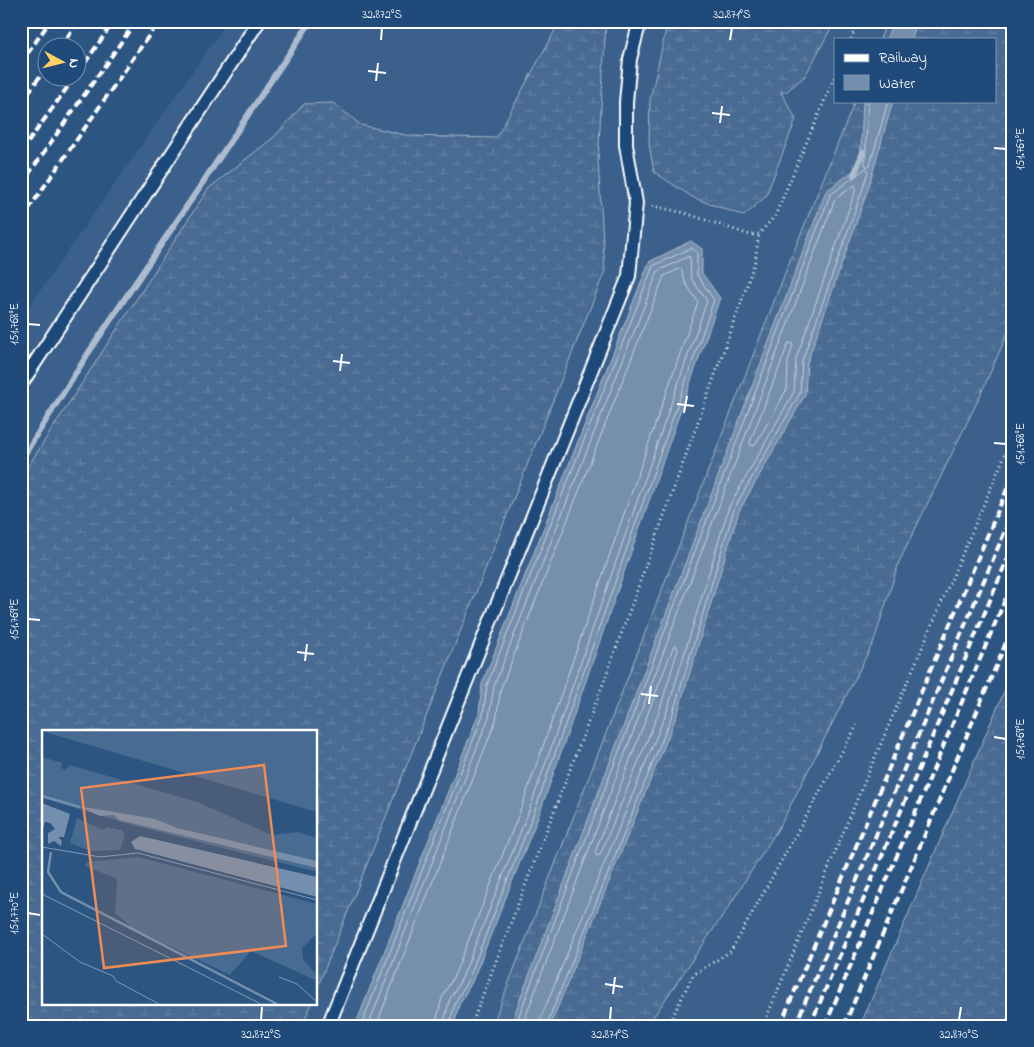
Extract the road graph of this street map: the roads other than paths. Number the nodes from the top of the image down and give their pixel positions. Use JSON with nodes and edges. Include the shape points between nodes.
{"nodes":[{"id":1,"x":259,"y":21,"type":"edge"},
{"id":2,"x":640,"y":21,"type":"edge"},
{"id":3,"x":21,"y":384,"type":"edge"},
{"id":4,"x":328,"y":1026,"type":"edge"}],
"edges":[{"from":1,"to":3,"type":"lane"},
{"from":2,"to":4,"type":"lane","via":[[630,59],[626,102],[626,145],[636,203],[629,276]]}]}
